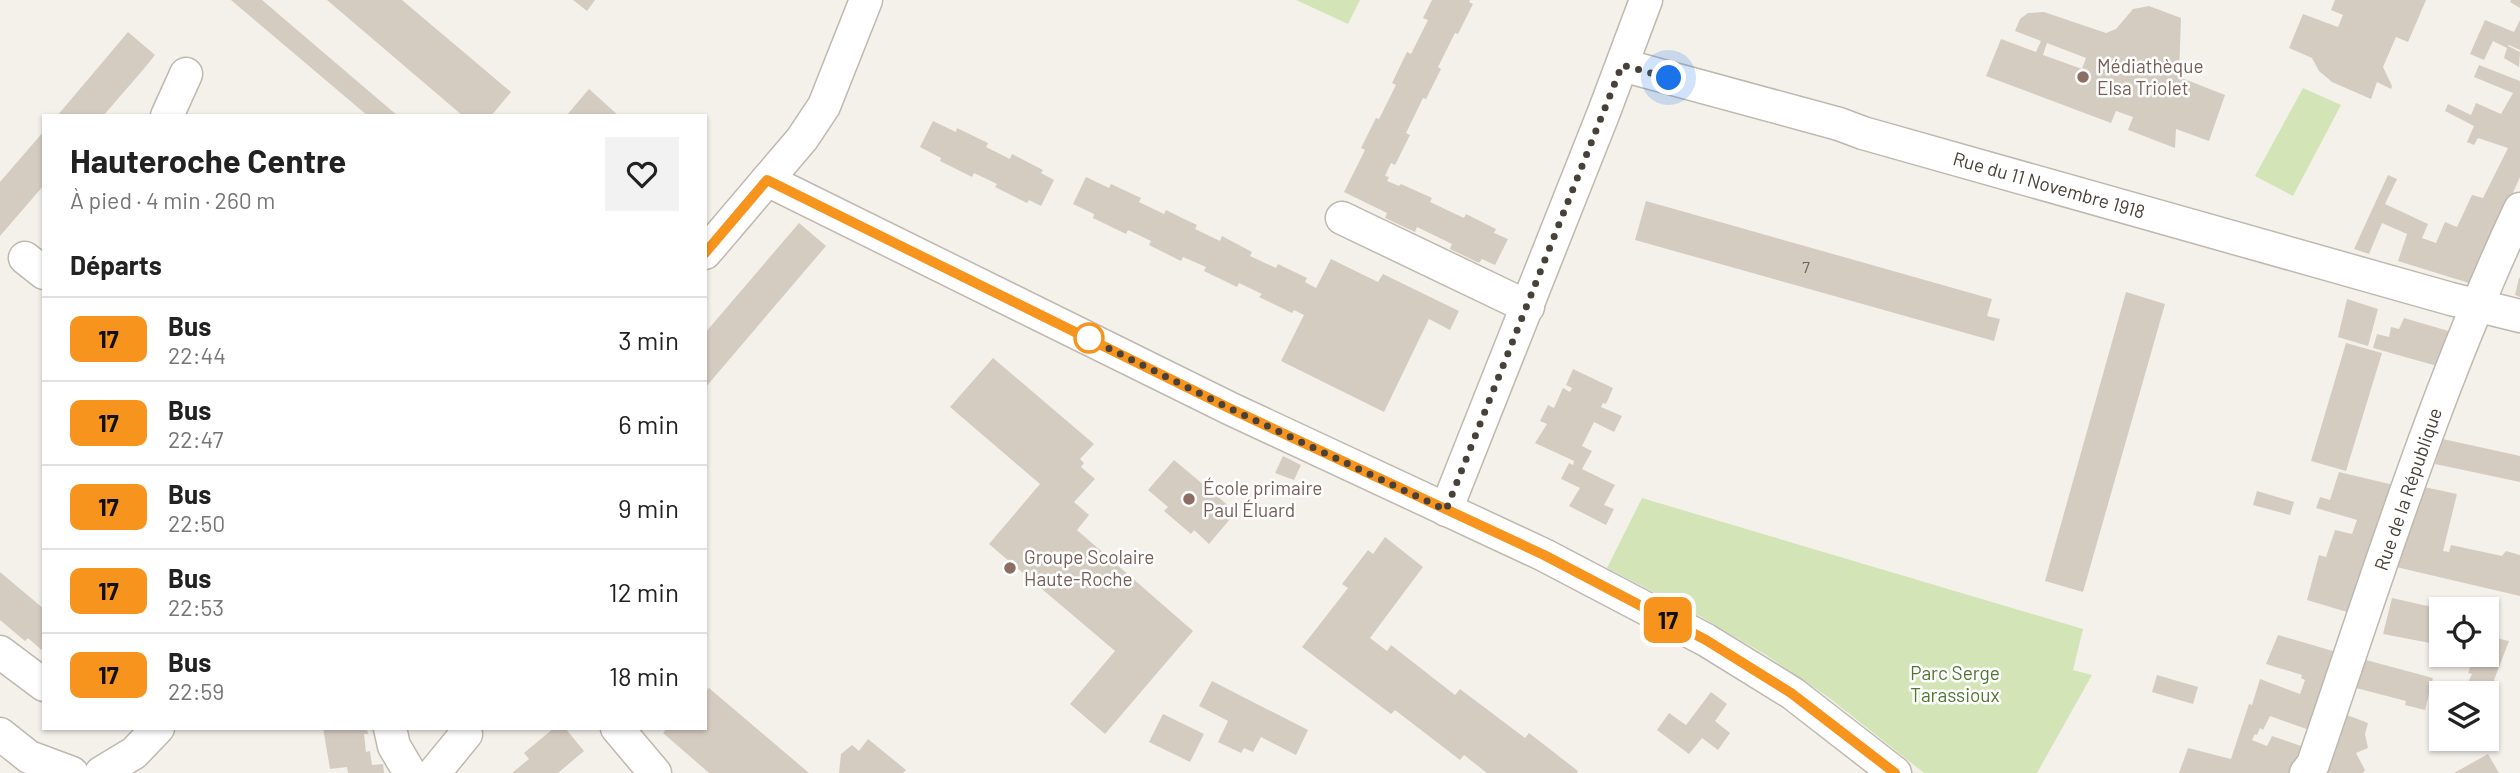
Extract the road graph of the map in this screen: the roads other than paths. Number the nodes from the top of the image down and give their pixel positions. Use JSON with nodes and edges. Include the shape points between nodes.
{"nodes":[{"id":1,"x":866,"y":0,"type":"edge"},
{"id":2,"x":1646,"y":0,"type":"edge"},
{"id":3,"x":1622,"y":65,"type":"junction"},
{"id":4,"x":187,"y":74,"type":"dead end"},
{"id":5,"x":168,"y":114,"type":"edge"},
{"id":6,"x":767,"y":180,"type":"junction"},
{"id":7,"x":2520,"y":209,"type":"edge"},
{"id":8,"x":1342,"y":218,"type":"dead end"},
{"id":9,"x":707,"y":251,"type":"edge"},
{"id":10,"x":2476,"y":304,"type":"junction"},
{"id":11,"x":1528,"y":307,"type":"junction"},
{"id":12,"x":2520,"y":316,"type":"edge"},
{"id":13,"x":1446,"y":510,"type":"junction"},
{"id":14,"x":0,"y":652,"type":"edge"},
{"id":15,"x":42,"y":684,"type":"edge"},
{"id":16,"x":156,"y":730,"type":"edge"},
{"id":17,"x":390,"y":730,"type":"edge"},
{"id":18,"x":619,"y":730,"type":"edge"},
{"id":19,"x":0,"y":734,"type":"edge"},
{"id":20,"x":466,"y":734,"type":"dead end"},
{"id":21,"x":654,"y":772,"type":"edge"},
{"id":22,"x":72,"y":773,"type":"edge"},
{"id":23,"x":100,"y":773,"type":"edge"},
{"id":24,"x":410,"y":773,"type":"edge"},
{"id":25,"x":434,"y":773,"type":"edge"},
{"id":26,"x":1895,"y":773,"type":"edge"},
{"id":27,"x":2306,"y":773,"type":"edge"}],
"edges":[{"from":1,"to":6,"type":"street","via":[[824,106]]},
{"from":2,"to":3,"type":"street"},
{"from":3,"to":10,"type":"street","name":"Rue du 11 Novembre 1918"},
{"from":3,"to":11,"type":"street"},
{"from":4,"to":5,"type":"street"},
{"from":6,"to":9,"type":"street"},
{"from":6,"to":13,"type":"street"},
{"from":7,"to":10,"type":"street","name":"Rue de la République"},
{"from":8,"to":11,"type":"street"},
{"from":10,"to":12,"type":"street","name":"Rue du 11 Novembre 1918"},
{"from":10,"to":27,"type":"street","name":"Rue de la République","via":[[2313,764]]},
{"from":11,"to":13,"type":"street"},
{"from":13,"to":26,"type":"street","via":[[1544,555],[1706,640],[1791,693]]},
{"from":14,"to":15,"type":"street"},
{"from":16,"to":23,"type":"street","via":[[134,753]]},
{"from":17,"to":24,"type":"street"},
{"from":18,"to":21,"type":"street"},
{"from":19,"to":22,"type":"street","via":[[29,757]]},
{"from":20,"to":25,"type":"street"}]}
